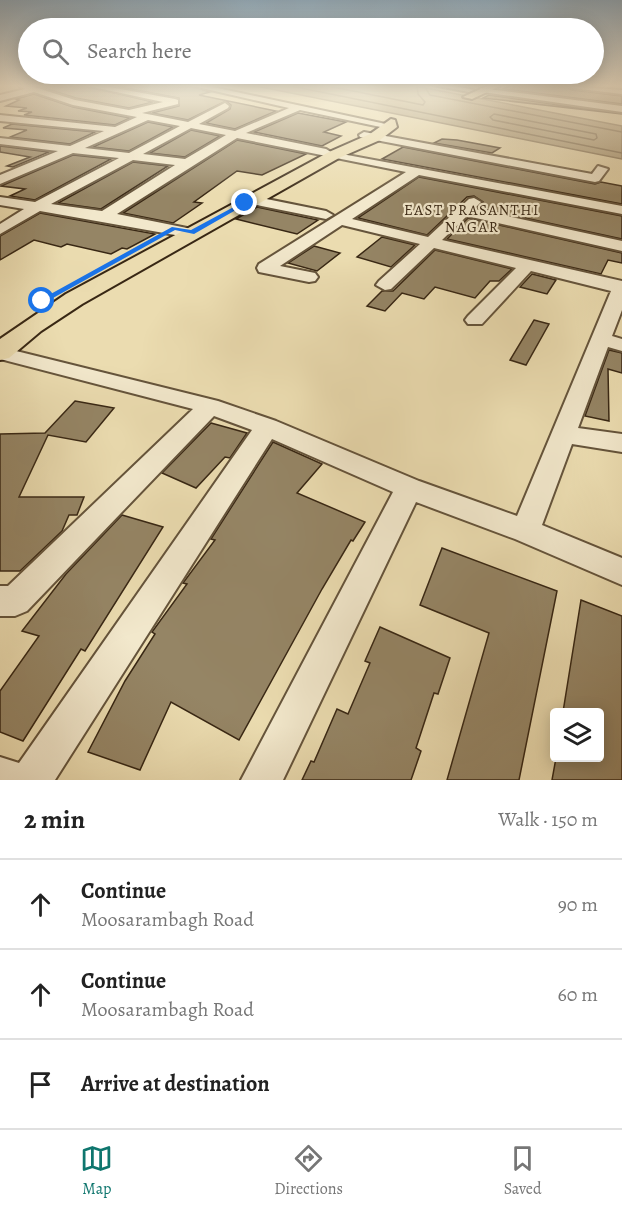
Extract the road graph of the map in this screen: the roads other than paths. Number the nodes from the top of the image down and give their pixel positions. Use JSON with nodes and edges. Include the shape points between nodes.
{"nodes":[{"id":1,"x":51,"y":122,"type":"edge"},
{"id":2,"x":132,"y":122,"type":"edge"},
{"id":3,"x":171,"y":122,"type":"edge"},
{"id":4,"x":192,"y":122,"type":"edge"},
{"id":5,"x":256,"y":122,"type":"edge"},
{"id":6,"x":361,"y":122,"type":"edge"},
{"id":7,"x":56,"y":123,"type":"joint"},
{"id":8,"x":187,"y":125,"type":"junction"},
{"id":9,"x":383,"y":128,"type":"junction"},
{"id":10,"x":115,"y":129,"type":"junction"},
{"id":11,"x":234,"y":134,"type":"junction"},
{"id":12,"x":0,"y":141,"type":"edge"},
{"id":13,"x":68,"y":149,"type":"junction"},
{"id":14,"x":330,"y":153,"type":"junction"},
{"id":15,"x":131,"y":156,"type":"junction"},
{"id":16,"x":189,"y":163,"type":"junction"},
{"id":17,"x":0,"y":167,"type":"edge"},
{"id":18,"x":23,"y":170,"type":"junction"},
{"id":19,"x":417,"y":171,"type":"junction"},
{"id":20,"x":0,"y":180,"type":"edge"},
{"id":21,"x":491,"y":185,"type":"junction"},
{"id":22,"x":252,"y":200,"type":"junction"},
{"id":23,"x":0,"y":201,"type":"edge"},
{"id":24,"x":574,"y":201,"type":"junction"},
{"id":25,"x":38,"y":206,"type":"junction"},
{"id":26,"x":622,"y":210,"type":"edge"},
{"id":27,"x":464,"y":211,"type":"junction"},
{"id":28,"x":105,"y":216,"type":"junction"},
{"id":29,"x":332,"y":218,"type":"junction"},
{"id":30,"x":0,"y":230,"type":"edge"},
{"id":31,"x":183,"y":230,"type":"junction"},
{"id":32,"x":433,"y":241,"type":"junction"},
{"id":33,"x":622,"y":246,"type":"edge"},
{"id":34,"x":528,"y":265,"type":"junction"},
{"id":35,"x":309,"y":278,"type":"dead end"},
{"id":36,"x":385,"y":285,"type":"dead end"},
{"id":37,"x":622,"y":287,"type":"edge"},
{"id":38,"x":475,"y":320,"type":"dead end"},
{"id":39,"x":4,"y":326,"type":"dead end"},
{"id":40,"x":612,"y":342,"type":"edge"},
{"id":41,"x":0,"y":352,"type":"edge"},
{"id":42,"x":210,"y":406,"type":"junction"},
{"id":43,"x":267,"y":427,"type":"junction"},
{"id":44,"x":563,"y":435,"type":"junction"},
{"id":45,"x":622,"y":443,"type":"edge"},
{"id":46,"x":409,"y":488,"type":"junction"},
{"id":47,"x":525,"y":531,"type":"junction"},
{"id":48,"x":622,"y":572,"type":"edge"},
{"id":49,"x":0,"y":601,"type":"edge"},
{"id":50,"x":0,"y":777,"type":"edge"},
{"id":51,"x":11,"y":780,"type":"edge"},
{"id":52,"x":30,"y":780,"type":"edge"},
{"id":53,"x":262,"y":780,"type":"edge"}],
"edges":[{"from":1,"to":7,"type":"street"},
{"from":2,"to":10,"type":"street"},
{"from":3,"to":8,"type":"street"},
{"from":4,"to":8,"type":"street"},
{"from":5,"to":11,"type":"street"},
{"from":6,"to":9,"type":"street"},
{"from":7,"to":10,"type":"street"},
{"from":8,"to":11,"type":"street"},
{"from":8,"to":15,"type":"street"},
{"from":9,"to":14,"type":"main road"},
{"from":9,"to":24,"type":"street","via":[[598,173]]},
{"from":10,"to":13,"type":"street"},
{"from":11,"to":14,"type":"street"},
{"from":11,"to":16,"type":"street"},
{"from":12,"to":13,"type":"street"},
{"from":13,"to":15,"type":"street"},
{"from":13,"to":18,"type":"street"},
{"from":14,"to":19,"type":"street"},
{"from":14,"to":22,"type":"main road"},
{"from":14,"to":31,"type":"main road"},
{"from":15,"to":16,"type":"street"},
{"from":15,"to":25,"type":"street"},
{"from":16,"to":28,"type":"street"},
{"from":17,"to":18,"type":"street"},
{"from":18,"to":20,"type":"street"},
{"from":19,"to":21,"type":"street"},
{"from":19,"to":29,"type":"street"},
{"from":21,"to":24,"type":"street"},
{"from":21,"to":27,"type":"street"},
{"from":22,"to":29,"type":"street"},
{"from":22,"to":31,"type":"main road"},
{"from":23,"to":25,"type":"street"},
{"from":24,"to":26,"type":"street"},
{"from":25,"to":28,"type":"street"},
{"from":25,"to":30,"type":"street"},
{"from":27,"to":32,"type":"street"},
{"from":27,"to":33,"type":"street"},
{"from":28,"to":31,"type":"street"},
{"from":29,"to":32,"type":"street"},
{"from":29,"to":35,"type":"street","via":[[265,268]]},
{"from":31,"to":39,"type":"main road","via":[[42,301]]},
{"from":31,"to":41,"type":"main road","via":[[74,298]]},
{"from":32,"to":34,"type":"street"},
{"from":32,"to":36,"type":"street"},
{"from":34,"to":37,"type":"street"},
{"from":34,"to":38,"type":"street"},
{"from":37,"to":40,"type":"street"},
{"from":40,"to":44,"type":"street"},
{"from":41,"to":42,"type":"street"},
{"from":42,"to":43,"type":"street"},
{"from":42,"to":49,"type":"street","via":[[15,601]]},
{"from":43,"to":46,"type":"street"},
{"from":43,"to":52,"type":"street"},
{"from":44,"to":45,"type":"street"},
{"from":44,"to":47,"type":"street"},
{"from":46,"to":47,"type":"street"},
{"from":46,"to":53,"type":"street"},
{"from":47,"to":48,"type":"street"},
{"from":50,"to":51,"type":"street"}]}
